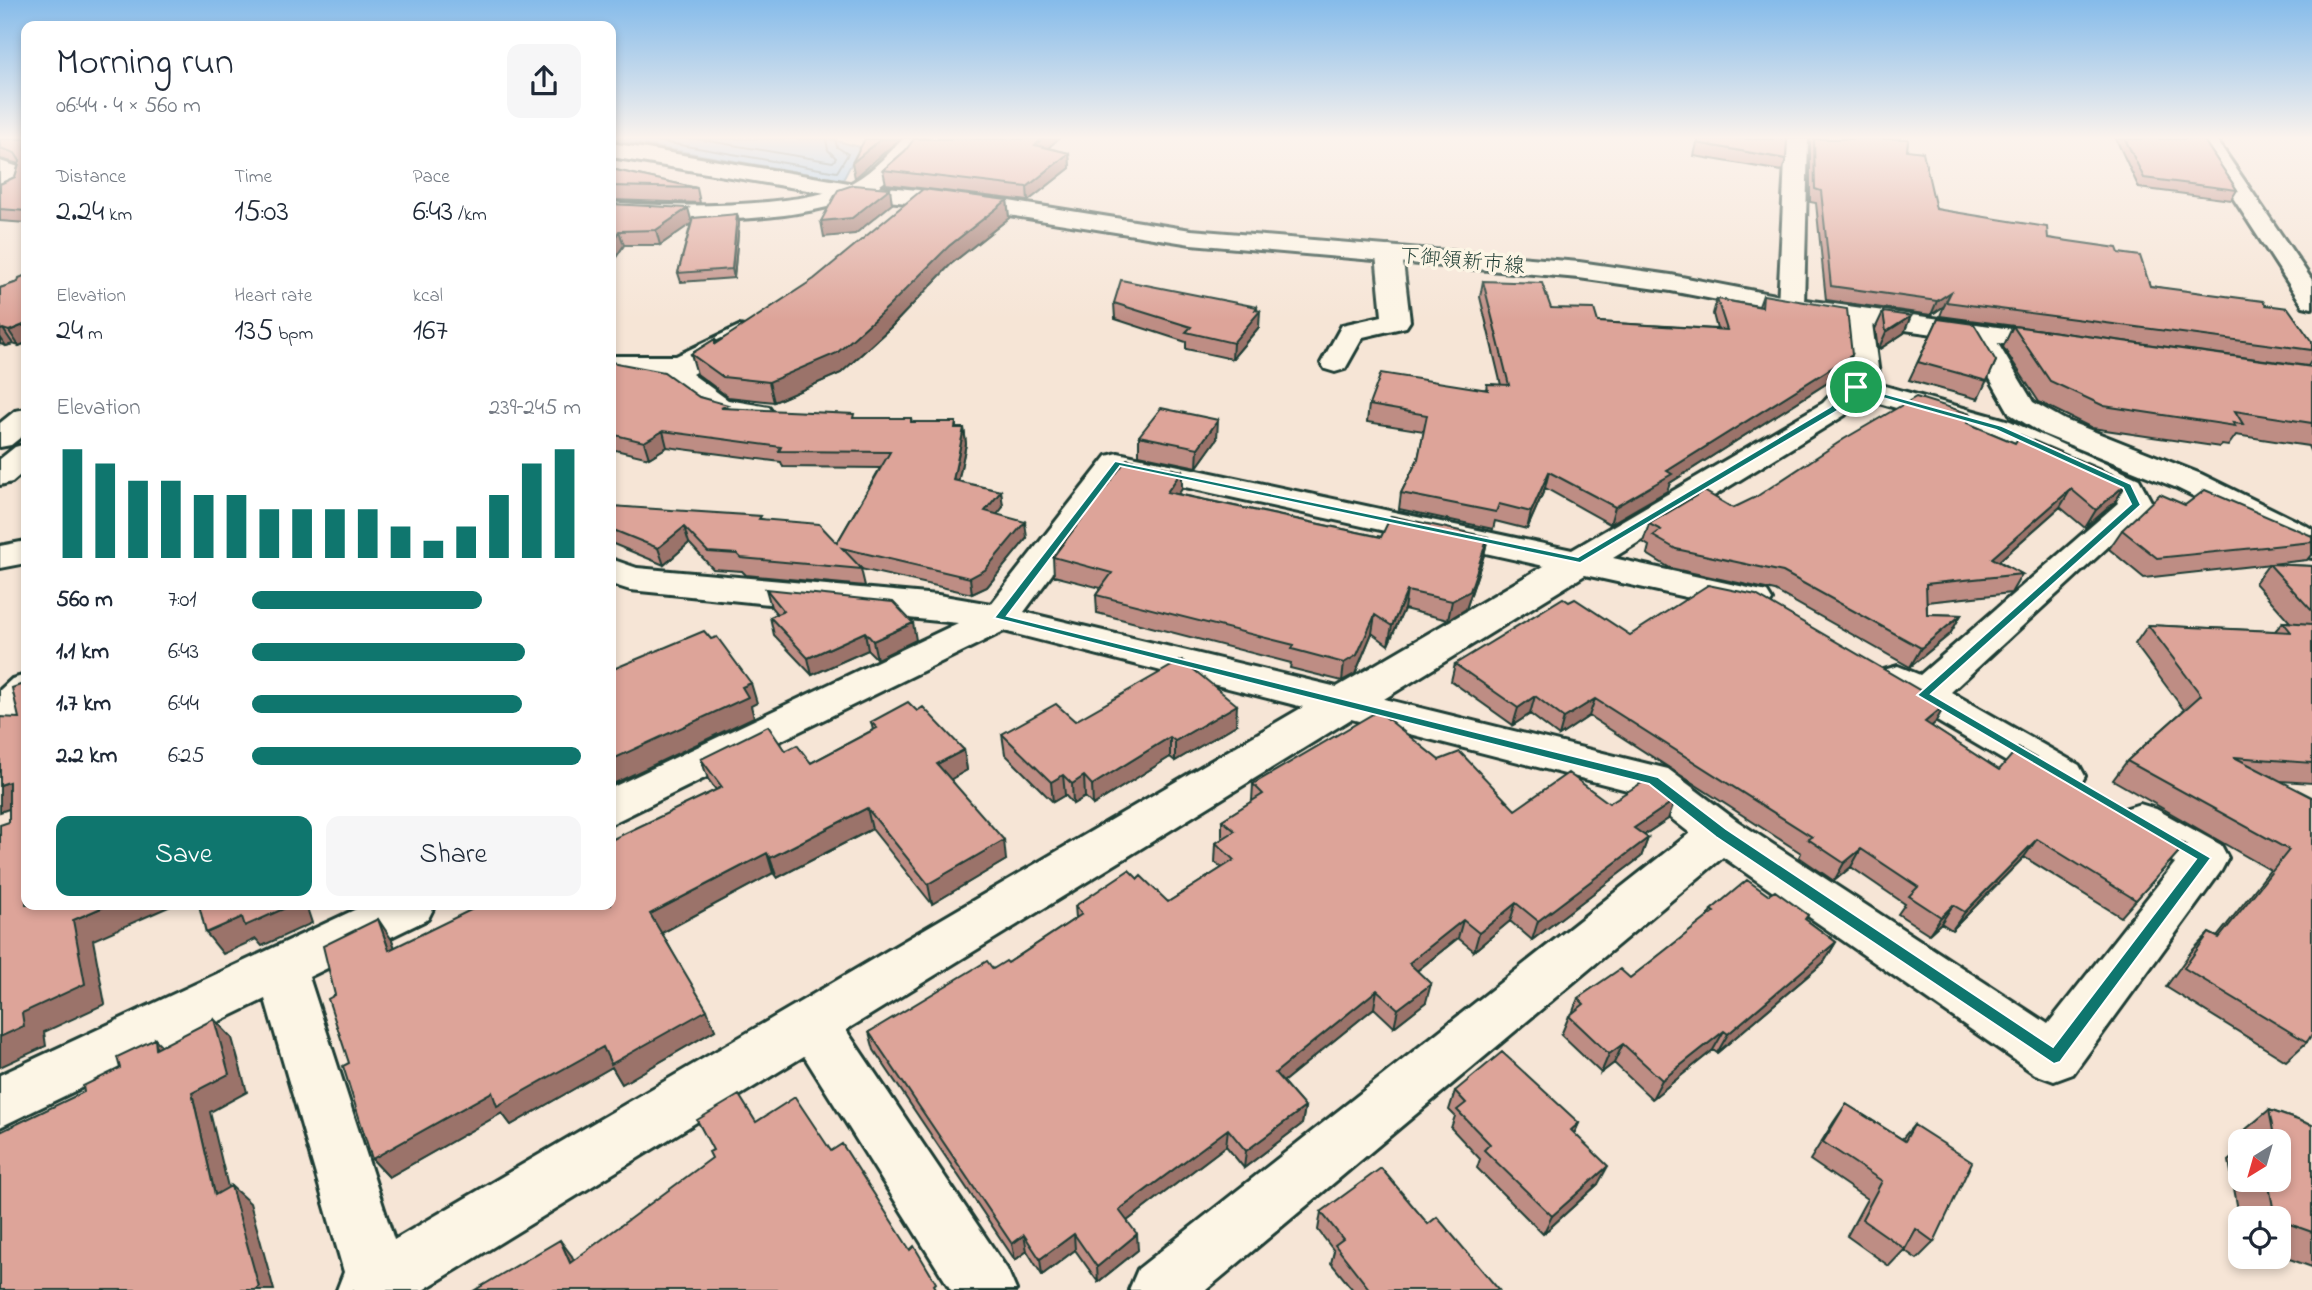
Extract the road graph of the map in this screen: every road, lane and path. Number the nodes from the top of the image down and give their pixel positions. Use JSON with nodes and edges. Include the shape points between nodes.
{"nodes":[{"id":1,"x":827,"y":199,"type":"edge"},
{"id":2,"x":916,"y":199,"type":"edge"},
{"id":3,"x":942,"y":199,"type":"edge"},
{"id":4,"x":1795,"y":199,"type":"edge"},
{"id":5,"x":2245,"y":199,"type":"edge"},
{"id":6,"x":616,"y":210,"type":"edge"},
{"id":7,"x":888,"y":222,"type":"edge"},
{"id":8,"x":1389,"y":254,"type":"junction"},
{"id":9,"x":2312,"y":300,"type":"edge"},
{"id":10,"x":1791,"y":306,"type":"junction"},
{"id":11,"x":1857,"y":316,"type":"junction"},
{"id":12,"x":762,"y":320,"type":"edge"},
{"id":13,"x":1978,"y":333,"type":"junction"},
{"id":14,"x":2085,"y":347,"type":"edge"},
{"id":15,"x":1335,"y":363,"type":"dead end"},
{"id":16,"x":616,"y":365,"type":"edge"},
{"id":17,"x":682,"y":365,"type":"junction"},
{"id":18,"x":1856,"y":387,"type":"junction"},
{"id":19,"x":782,"y":415,"type":"edge"},
{"id":20,"x":21,"y":422,"type":"edge"},
{"id":21,"x":0,"y":438,"type":"edge"},
{"id":22,"x":21,"y":458,"type":"edge"},
{"id":23,"x":0,"y":475,"type":"edge"},
{"id":24,"x":2312,"y":547,"type":"edge"},
{"id":25,"x":21,"y":553,"type":"edge"},
{"id":26,"x":0,"y":557,"type":"edge"},
{"id":27,"x":1580,"y":560,"type":"junction"},
{"id":28,"x":617,"y":578,"type":"edge"},
{"id":29,"x":1784,"y":615,"type":"edge"},
{"id":30,"x":1000,"y":618,"type":"junction"},
{"id":31,"x":1865,"y":662,"type":"edge"},
{"id":32,"x":21,"y":694,"type":"edge"},
{"id":33,"x":1923,"y":695,"type":"junction"},
{"id":34,"x":1344,"y":703,"type":"junction"},
{"id":35,"x":0,"y":713,"type":"edge"},
{"id":36,"x":616,"y":805,"type":"edge"},
{"id":37,"x":1721,"y":833,"type":"junction"},
{"id":38,"x":401,"y":910,"type":"edge"},
{"id":39,"x":281,"y":968,"type":"junction"},
{"id":40,"x":812,"y":1023,"type":"junction"},
{"id":41,"x":0,"y":1102,"type":"edge"},
{"id":42,"x":375,"y":1288,"type":"edge"},
{"id":43,"x":986,"y":1290,"type":"edge"},
{"id":44,"x":1159,"y":1290,"type":"edge"}],
"edges":[{"from":1,"to":6,"type":"main road","via":[[678,212]]},
{"from":2,"to":7,"type":"main road"},
{"from":3,"to":8,"type":"main road","name":"下御領新市線","via":[[1191,237]]},
{"from":4,"to":10,"type":"main road"},
{"from":5,"to":9,"type":"main road"},
{"from":8,"to":10,"type":"main road","name":"下御領新市線","via":[[1578,270]]},
{"from":8,"to":15,"type":"main road","via":[[1396,321],[1352,331]]},
{"from":10,"to":11,"type":"main road","name":"下御領新市線"},
{"from":11,"to":13,"type":"main road","name":"下御領新市線"},
{"from":11,"to":18,"type":"main road","via":[[1864,375]]},
{"from":12,"to":17,"type":"main road"},
{"from":13,"to":14,"type":"main road","name":"下御領新市線"},
{"from":13,"to":24,"type":"main road","via":[[2021,408],[2054,427],[2189,481],[2295,533]]},
{"from":16,"to":17,"type":"main road"},
{"from":17,"to":19,"type":"main road","via":[[676,376],[719,408]]},
{"from":18,"to":27,"type":"main road","via":[[1833,409]]},
{"from":18,"to":33,"type":"main road","via":[[1999,428],[2127,486],[2136,505]]},
{"from":20,"to":21,"type":"main road"},
{"from":22,"to":23,"type":"main road"},
{"from":25,"to":26,"type":"main road"},
{"from":27,"to":29,"type":"main road","via":[[1761,601]]},
{"from":27,"to":30,"type":"main road","via":[[1118,463]]},
{"from":27,"to":34,"type":"main road"},
{"from":28,"to":30,"type":"main road","via":[[938,607]]},
{"from":30,"to":34,"type":"main road"},
{"from":30,"to":36,"type":"main road"},
{"from":31,"to":33,"type":"main road"},
{"from":32,"to":35,"type":"main road"},
{"from":33,"to":37,"type":"main road","via":[[2205,858],[2054,1057]]},
{"from":34,"to":37,"type":"main road","via":[[1653,780]]},
{"from":34,"to":40,"type":"main road"},
{"from":37,"to":44,"type":"main road"},
{"from":38,"to":39,"type":"main road"},
{"from":39,"to":41,"type":"main road"},
{"from":39,"to":42,"type":"main road"},
{"from":40,"to":42,"type":"main road"},
{"from":40,"to":43,"type":"main road"}]}
